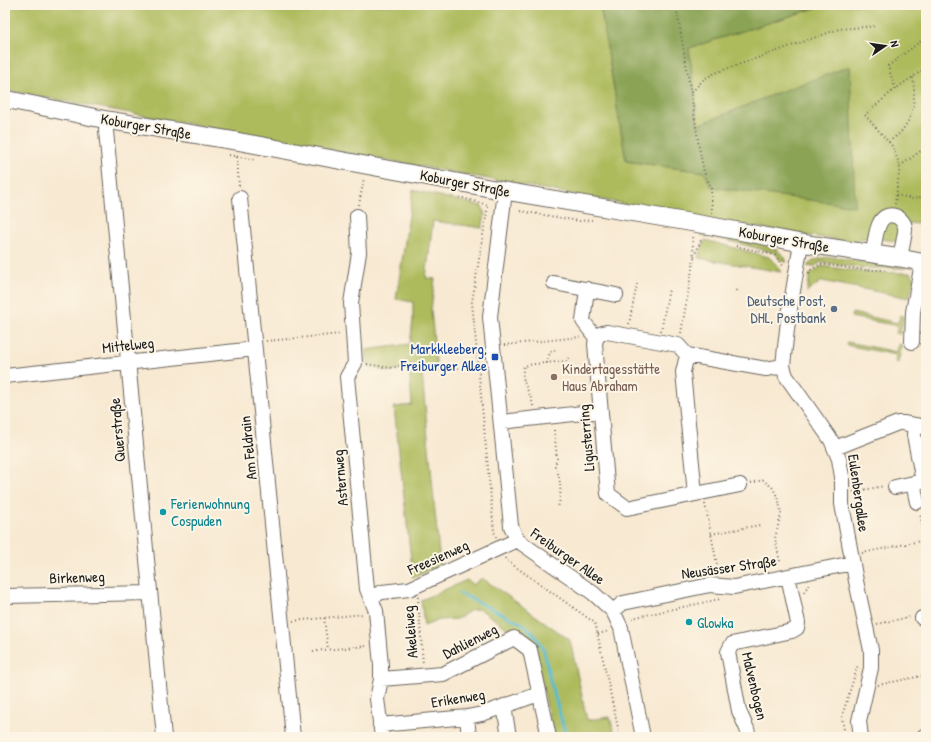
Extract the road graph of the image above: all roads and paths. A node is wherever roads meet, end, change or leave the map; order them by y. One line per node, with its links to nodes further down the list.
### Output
1 (676, 5): 7 (path)
2 (877, 26): 7 (path)
3 (926, 47): 6 (path)
4 (926, 68): 5 (path)
5 (913, 77): 6 (path); 10 (path)
6 (895, 89): 10 (path)
7 (692, 93): 24 (path)
8 (5, 99): 9 (main road, Koburger Straße)
9 (107, 120): 15 (main road, Koburger Straße); 51 (street, Querstraße)
10 (889, 142): 13 (path)
11 (926, 147): 13 (path)
12 (237, 156): 18 (path)
13 (900, 166): 16 (path)
14 (364, 178): 21 (path)
15 (505, 191): 24 (main road, Koburger Straße); 46 (street, Freiburger Allee)
16 (896, 195): 17 (path); 22 (path)
17 (926, 196)
18 (240, 198): 47 (street, Am Feldrain)
19 (488, 205): 54 (path)
20 (520, 211): 23 (path)
21 (357, 216): 41 (street, Asternweg)
22 (894, 216): 27 (street); 29 (street)
23 (593, 220)
24 (712, 226): 25 (main road, Koburger Straße)
25 (801, 243): 27 (main road, Koburger Straße); 55 (street)
26 (731, 244): 31 (path)
27 (873, 254): 29 (main road, Koburger Straße)
28 (694, 258): 28 (path); 49 (path)
29 (900, 258): 30 (main road, Koburger Straße)
30 (924, 263): 45 (street)
31 (784, 267)
32 (886, 270): 33 (path)
33 (808, 278)
34 (554, 283): 37 (street)
35 (637, 284): 42 (path)
36 (737, 287): 39 (path)
37 (587, 289): 40 (street); 43 (street)
38 (669, 289): 44 (path)
39 (736, 291)
40 (616, 295)
41 (352, 333): 47 (path); 52 (street, Asternweg)
42 (627, 336): 43 (street); 44 (street)
43 (596, 338): 46 (path); 57 (street, Ligusterring)
44 (659, 342): 49 (street)
45 (912, 342)
46 (493, 346): 59 (street, Freiburger Allee)
47 (255, 349): 51 (street, Mittelweg); 88 (street, Am Feldrain)
48 (557, 349): 53 (path)
49 (683, 350): 55 (street); 67 (street)
50 (570, 357): 53 (path)
51 (128, 362): 56 (street, Mittelweg); 81 (street, Querstraße)
52 (355, 363): 54 (path); 83 (street, Asternweg)
53 (547, 363): 58 (path)
54 (478, 366): 75 (path)
55 (783, 366): 62 (street, Eulenbergallee)
56 (5, 376)
57 (601, 411): 58 (street); 67 (street, Ligusterring)
58 (538, 418): 59 (street)
59 (501, 422): 74 (street, Freiburger Allee)
60 (920, 426): 62 (street); 63 (street)
61 (554, 430): 71 (path)
62 (835, 448): 68 (street, Eulenbergallee)
63 (913, 483): 65 (street); 70 (street)
64 (740, 485): 67 (street, Ligusterring); 77 (path)
65 (895, 487): 66 (path)
66 (862, 490): 68 (path); 69 (path)
67 (699, 494): 73 (path)
68 (842, 494): 76 (street, Eulenbergallee)
69 (863, 494)
70 (917, 502): 76 (path)
71 (558, 507)
72 (760, 525): 73 (path)
73 (711, 534): 79 (path)
74 (517, 540): 75 (street, Freesienweg); 85 (street, Freiburger Allee)
75 (500, 548): 80 (street, Freesienweg); 109 (path)
76 (852, 559): 78 (street, Neusässer Straße); 91 (street, Eulenbergallee)
77 (780, 562)
78 (788, 576): 79 (street, Neusässer Straße); 111 (street, Malvenbogen)
79 (722, 585): 85 (street, Neusässer Straße)
80 (417, 586): 83 (street, Freesienweg); 97 (path, Akeleiweg)
81 (150, 592): 82 (street, Birkenweg); 104 (street, Querstraße)
82 (5, 596)
83 (371, 597): 84 (street, Asternweg)
84 (376, 611): 86 (path); 98 (street, Asternweg)
85 (613, 611): 110 (street, Freiburger Allee)
86 (324, 618): 88 (path); 93 (path)
87 (924, 618): 89 (path)
88 (282, 622): 105 (street, Am Feldrain)
89 (888, 622): 90 (path); 91 (path)
90 (888, 625)
91 (866, 627): 99 (street, Eulenbergallee)
92 (368, 646): 93 (path)
93 (328, 650): 94 (path)
94 (313, 651)
95 (860, 660): 112 (path)
96 (926, 675): 99 (path)
97 (424, 676): 98 (street, Dahlienweg); 100 (street, Dahlienweg)
98 (381, 679): 103 (street, Asternweg)
99 (868, 682): 113 (street, Eulenbergallee)
100 (539, 694): 101 (street, Erikenweg); 108 (street, Dahlienweg)
101 (504, 706): 102 (street, Erikenweg); 107 (street)
102 (467, 717): 103 (street, Erikenweg); 106 (street)
103 (381, 731)
104 (164, 737)
105 (294, 737)
106 (469, 737)
107 (509, 737)
108 (549, 737)
109 (620, 737)
110 (643, 737)
111 (748, 737)
112 (845, 737)
113 (861, 737)

